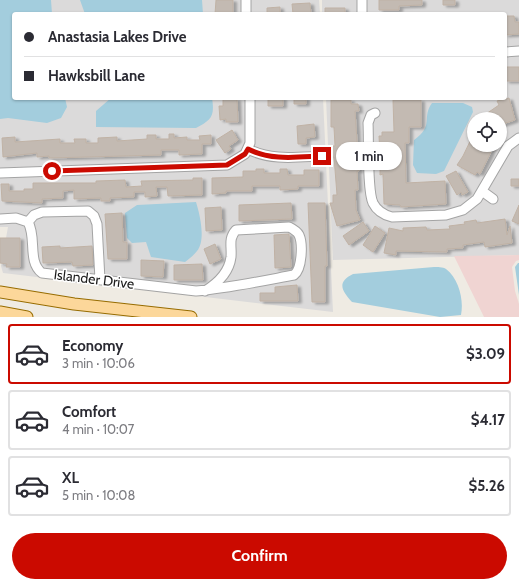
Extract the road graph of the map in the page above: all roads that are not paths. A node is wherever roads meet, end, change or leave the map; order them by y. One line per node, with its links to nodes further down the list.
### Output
1 (246, 0): 3 (street)
2 (362, 0): 4 (street)
3 (246, 12)
4 (362, 12)
5 (519, 51): 6 (street)
6 (507, 52)
7 (250, 100): 10 (street)
8 (375, 113): 13 (street)
9 (519, 138): 13 (street)
10 (248, 149): 11 (street); 12 (street)
11 (322, 156)
12 (0, 173)
13 (482, 191): 14 (street)
14 (493, 199)
15 (0, 219): 16 (street)
16 (28, 222): 17 (street, Islander Drive); 17 (street)
17 (100, 280): 18 (street, Islander Drive)
18 (205, 291): 18 (street, Islander Drive)
19 (0, 292): 22 (main road)
20 (0, 312): 21 (main road)
21 (27, 317)
22 (191, 317)

